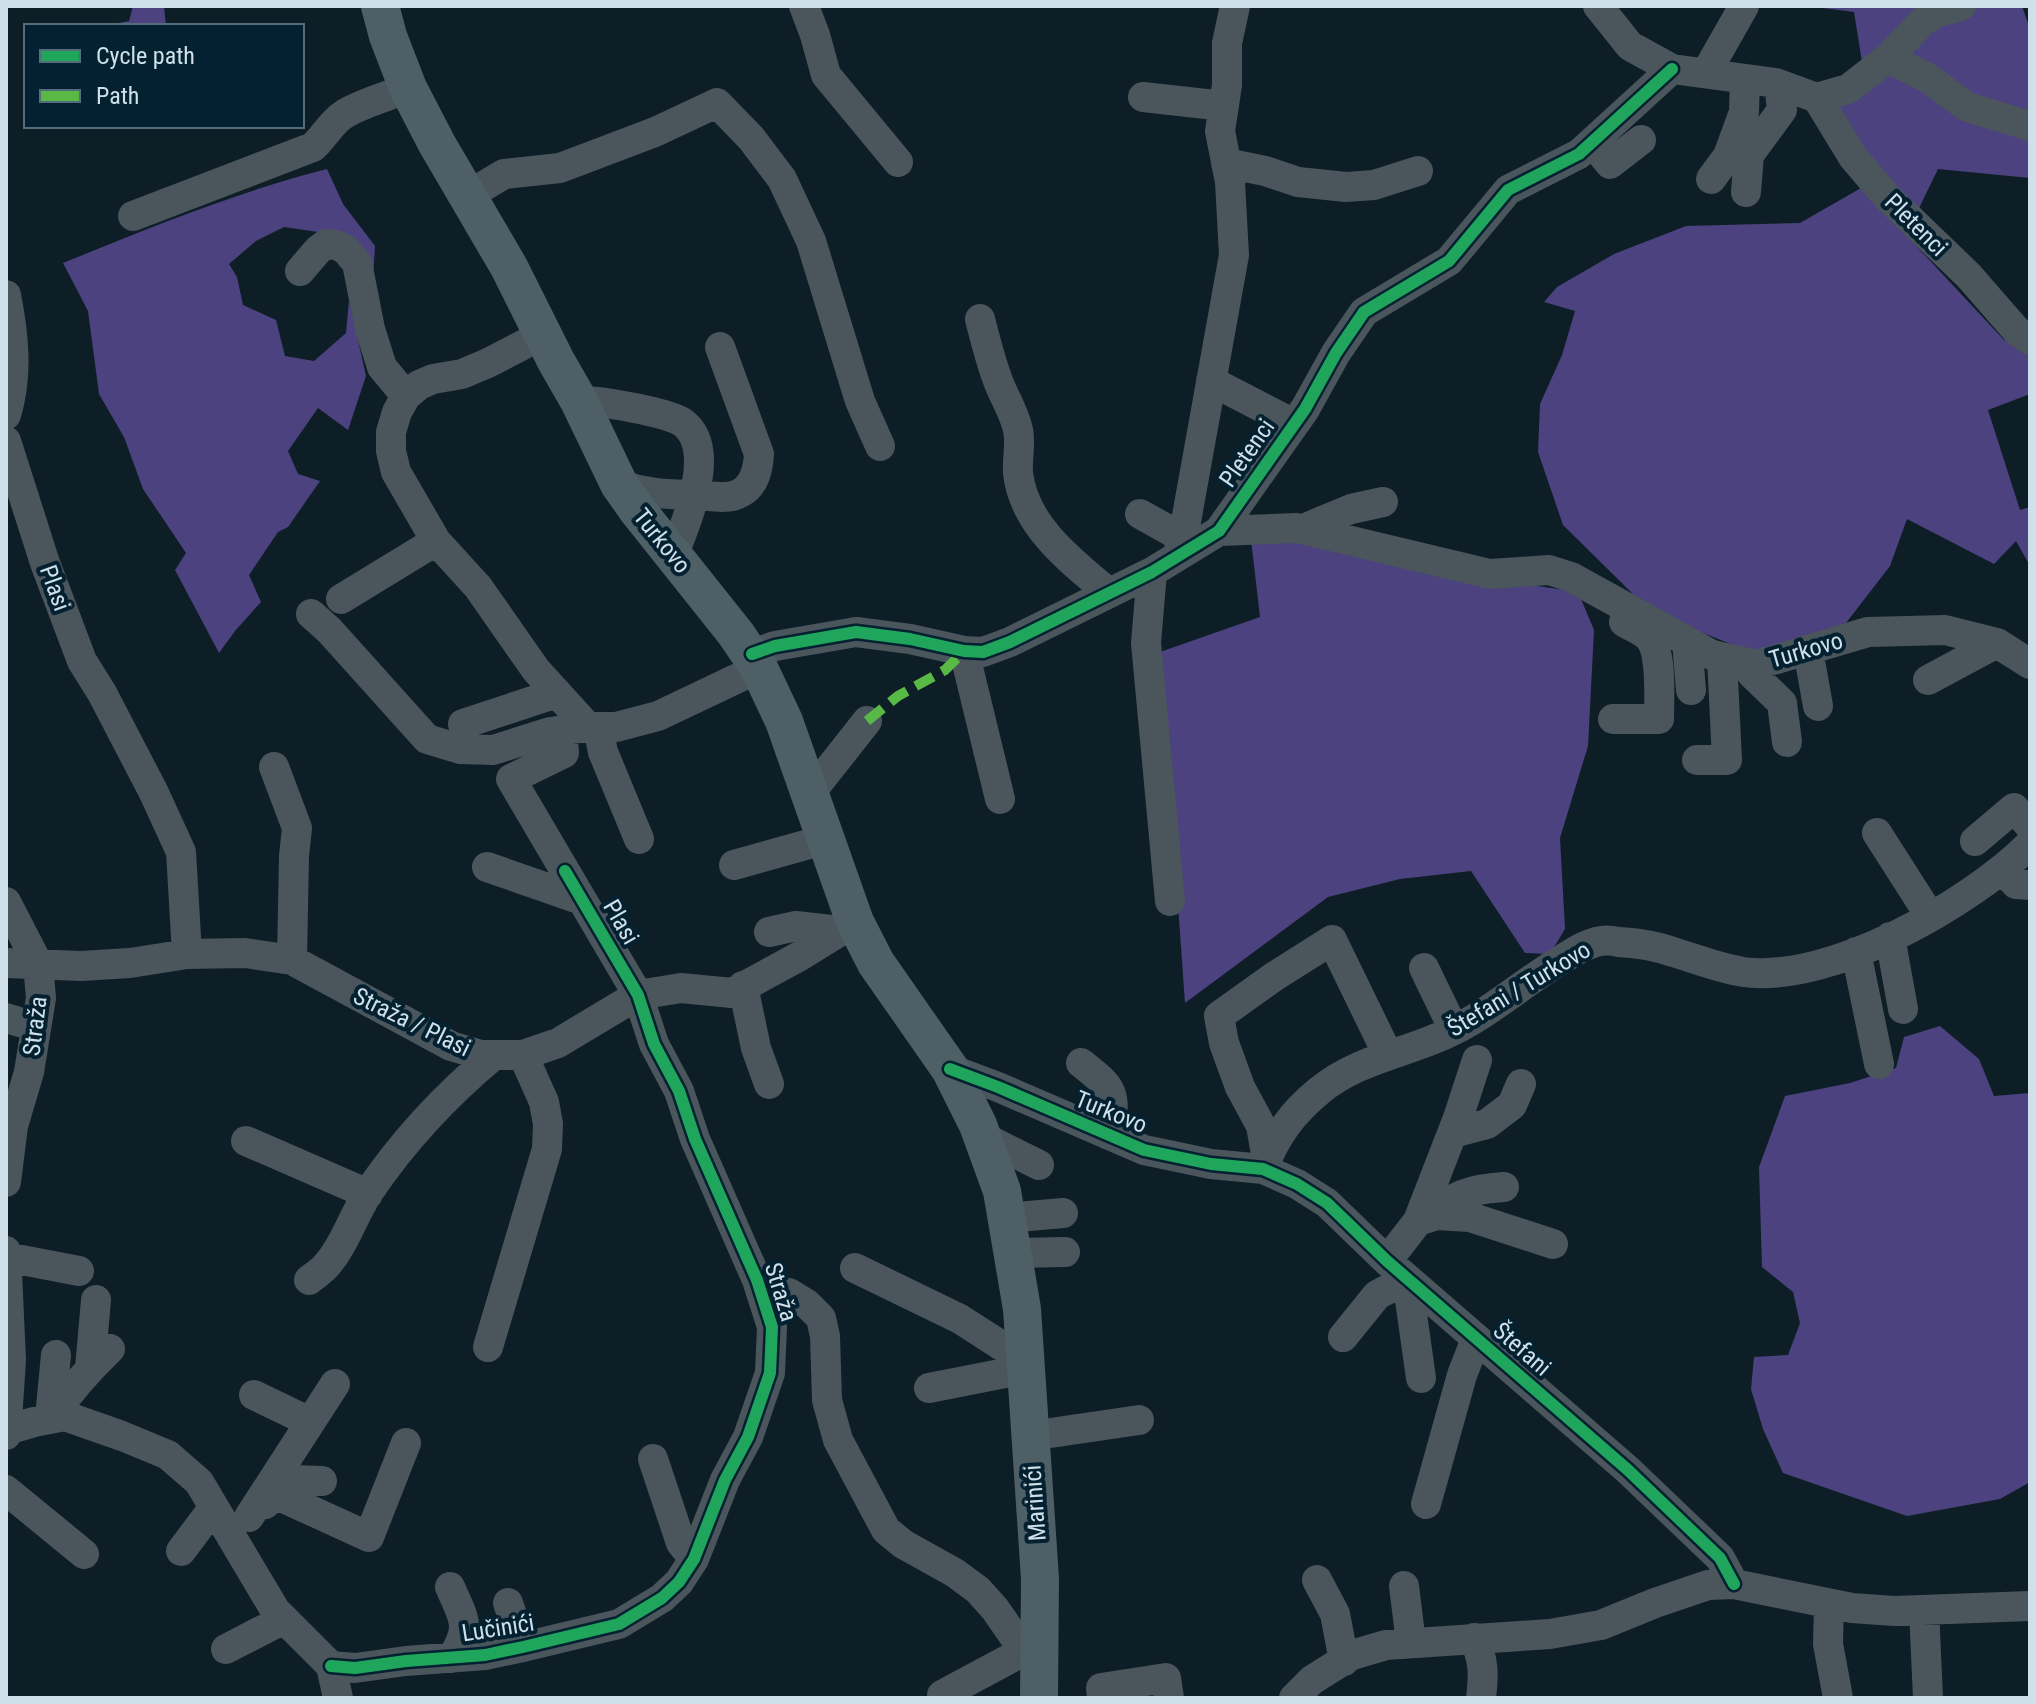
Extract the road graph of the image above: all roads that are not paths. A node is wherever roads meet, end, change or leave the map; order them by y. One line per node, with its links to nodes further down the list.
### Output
1 (380, 6): 12 (main road, Turkovo)
2 (804, 6): 19 (street)
3 (1235, 6): 15 (street, Pletenci)
4 (1598, 6): 8 (street)
5 (1744, 6): 9 (street)
6 (1961, 6): 7 (street)
7 (1888, 58): 14 (street); 16 (street)
8 (1672, 69): 9 (street); 18 (street, Pletenci)
9 (1706, 73): 10 (street)
10 (1745, 79): 11 (street); 22 (street)
11 (1779, 84): 14 (street); 23 (street)
12 (408, 88): 24 (main road, Turkovo); 25 (street)
13 (1143, 97): 15 (street)
14 (1817, 98): 30 (street, Pletenci)
15 (1224, 106): 20 (street, Pletenci)
16 (2030, 126)
17 (1641, 140): 18 (street)
18 (1592, 142): 36 (street, Pletenci)
19 (898, 162)
20 (1226, 163): 21 (street); 32 (street, Pletenci)
21 (1418, 171)
22 (1711, 179)
23 (1746, 192)
24 (467, 196): 29 (main road, Turkovo); 38 (street)
25 (133, 216)
26 (300, 271): 33 (street)
27 (6, 295): 35 (street)
28 (980, 319): 50 (street)
29 (542, 335): 33 (street); 34 (main road, Turkovo)
30 (2030, 340)
31 (720, 347): 40 (street)
32 (1211, 381): 36 (street, Pletenci); 46 (street, Pletenci)
33 (406, 396): 45 (street)
34 (579, 401): 39 (main road, Turkovo); 40 (street)
35 (6, 415)
36 (1294, 424): 44 (street, Pletenci)
37 (6, 441): 89 (street, Plasi)
38 (880, 446)
39 (619, 484): 40 (street); 47 (main road, Turkovo)
40 (695, 495): 47 (street)
41 (1383, 502): 43 (street)
42 (1140, 514): 46 (street)
43 (1303, 529): 44 (street, Pletenci); 49 (street, Pletenci)
44 (1219, 531): 46 (street, Pletenci)
45 (436, 541): 51 (street); 62 (street)
46 (1185, 551): 48 (street, Pletenci)
47 (673, 556): 58 (main road, Turkovo)
48 (1152, 572): 50 (street, Pletenci); 82 (street)
49 (1588, 586): 53 (street); 64 (street)
50 (1109, 593): 56 (street, Pletenci)
51 (341, 599)
52 (311, 614): 67 (street, Pletenci)
53 (1687, 641): 57 (street); 61 (street)
54 (1997, 643): 55 (street, Turkovo); 59 (street, Turkovo); 60 (street)
55 (1808, 650): 57 (street, Turkovo); 63 (street)
56 (964, 651): 58 (street, Pletenci); 72 (street)
57 (1732, 660): 68 (street); 69 (street)
58 (756, 661): 67 (street, Pletenci); 71 (main road, Turkovo)
59 (2030, 664)
60 (1928, 680)
61 (1691, 690)
62 (557, 693): 66 (street); 67 (street)
63 (1818, 706)
64 (1613, 719)
65 (867, 721): 71 (street)
66 (463, 724)
67 (582, 728): 75 (street); 81 (street, Plasi)
68 (1787, 742)
69 (1697, 760)
70 (274, 767): 90 (street)
71 (811, 792): 76 (main road, Turkovo)
72 (1000, 799)
73 (2030, 826): 77 (street)
74 (1877, 833): 84 (street)
75 (639, 839)
76 (827, 839): 78 (street); 85 (main road, Turkovo)
77 (1975, 841)
78 (734, 865)
79 (487, 867): 81 (street)
80 (2022, 873): 84 (street, Štefani / Turkovo)
81 (582, 900): 95 (street, Plasi)
82 (1170, 901)
83 (6, 902): 92 (street)
84 (1930, 916): 87 (street, Štefani / Turkovo)
85 (848, 926): 86 (street); 94 (street); 105 (main road, Turkovo)
86 (769, 932)
87 (1890, 937): 88 (street, Štefani / Turkovo); 96 (street)
88 (1856, 952): 98 (street, Štefani / Turkovo); 104 (street)
89 (187, 954): 90 (street, Straža / Plasi); 92 (street, Straža / Plasi)
90 (292, 960): 100 (street, Straža / Plasi)
91 (6, 963): 92 (street, Straža / Plasi)
92 (38, 964): 99 (street, Straža)
93 (1424, 968): 98 (street)
94 (743, 986): 95 (street); 106 (street)
95 (638, 995): 100 (street); 128 (street, Straža)
96 (1903, 1009)
97 (6, 1018): 99 (street)
98 (1454, 1030): 101 (street, Štefani / Turkovo)
99 (25, 1044): 114 (street, Straža)
100 (509, 1055): 116 (street); 134 (street)
101 (1388, 1055): 112 (street, Štefani / Turkovo); 112 (street)
102 (1477, 1060): 108 (street)
103 (1081, 1063): 109 (street)
104 (1879, 1064)
105 (950, 1069): 109 (street, Turkovo); 110 (main road, Turkovo)
106 (769, 1084)
107 (1521, 1084): 108 (street)
108 (1453, 1133): 118 (street)
109 (1109, 1135): 112 (street, Turkovo)
110 (983, 1137): 113 (street); 119 (main road, Turkovo)
111 (246, 1141): 116 (street)
112 (1265, 1164): 125 (street, Štefani)
113 (1039, 1165)
114 (6, 1182)
115 (1504, 1187): 118 (street)
116 (368, 1194): 127 (street)
117 (1063, 1213): 119 (street)
118 (1423, 1220): 120 (street); 125 (street)
119 (1009, 1235): 122 (street); 131 (main road, Turkovo)
120 (1553, 1244)
121 (6, 1251): 123 (street)
122 (1065, 1252)
123 (6, 1257): 126 (street); 129 (street)
124 (855, 1268): 136 (street)
125 (1397, 1270): 132 (street); 133 (street, Štefani); 137 (street)
126 (79, 1271)
127 (309, 1280)
128 (760, 1288): 157 (street, Straža); 172 (street)
129 (7, 1298): 138 (street)
130 (96, 1300): 142 (street)
131 (1022, 1309): 136 (main road, Marinići)
132 (1343, 1337)
133 (1476, 1339): 152 (street); 159 (street, Štefani)
134 (488, 1347)
135 (56, 1355): 142 (street)
136 (1025, 1365): 140 (street); 146 (main road, Marinići)
137 (1421, 1378)
138 (8, 1384): 145 (street)
139 (335, 1384): 144 (street)
140 (929, 1388)
141 (254, 1395): 144 (street)
142 (50, 1419): 145 (street); 153 (street)
143 (1139, 1420): 146 (street)
144 (310, 1422): 154 (street)
145 (7, 1432)
146 (1030, 1436): 172 (main road, Marinići)
147 (406, 1443): 151 (street)
148 (653, 1459): 157 (street)
149 (322, 1481): 151 (street)
150 (6, 1490): 156 (street)
151 (277, 1495): 154 (street)
152 (1426, 1504)
153 (214, 1507): 154 (street); 155 (street)
154 (239, 1525): 167 (street)
155 (181, 1551)
156 (84, 1554)
157 (694, 1559): 162 (street, Straža)
158 (1317, 1580): 174 (street)
159 (1734, 1584): 164 (street); 168 (street)
160 (1404, 1586): 169 (street)
161 (450, 1587): 173 (street)
162 (662, 1598): 170 (street, Lučinići)
163 (508, 1603): 170 (street)
164 (1829, 1604): 166 (street); 183 (street)
165 (2030, 1606): 166 (street)
166 (1924, 1610): 184 (street)
167 (284, 1619): 171 (street); 175 (street)
168 (1474, 1638): 169 (street); 182 (street)
169 (1411, 1643): 174 (street)
170 (523, 1647): 173 (street, Lučinići)
171 (226, 1649)
172 (1032, 1653): 176 (street); 178 (main road, Marinići)
173 (452, 1658): 175 (street, Lučinići)
174 (1344, 1661): 181 (street)
175 (331, 1666): 177 (street)
176 (942, 1695)
177 (338, 1698)
178 (1039, 1698)
179 (1102, 1698): 180 (street)
180 (1169, 1698)
181 (1294, 1698)
182 (1481, 1698)
183 (1838, 1698)
184 (1928, 1698)

